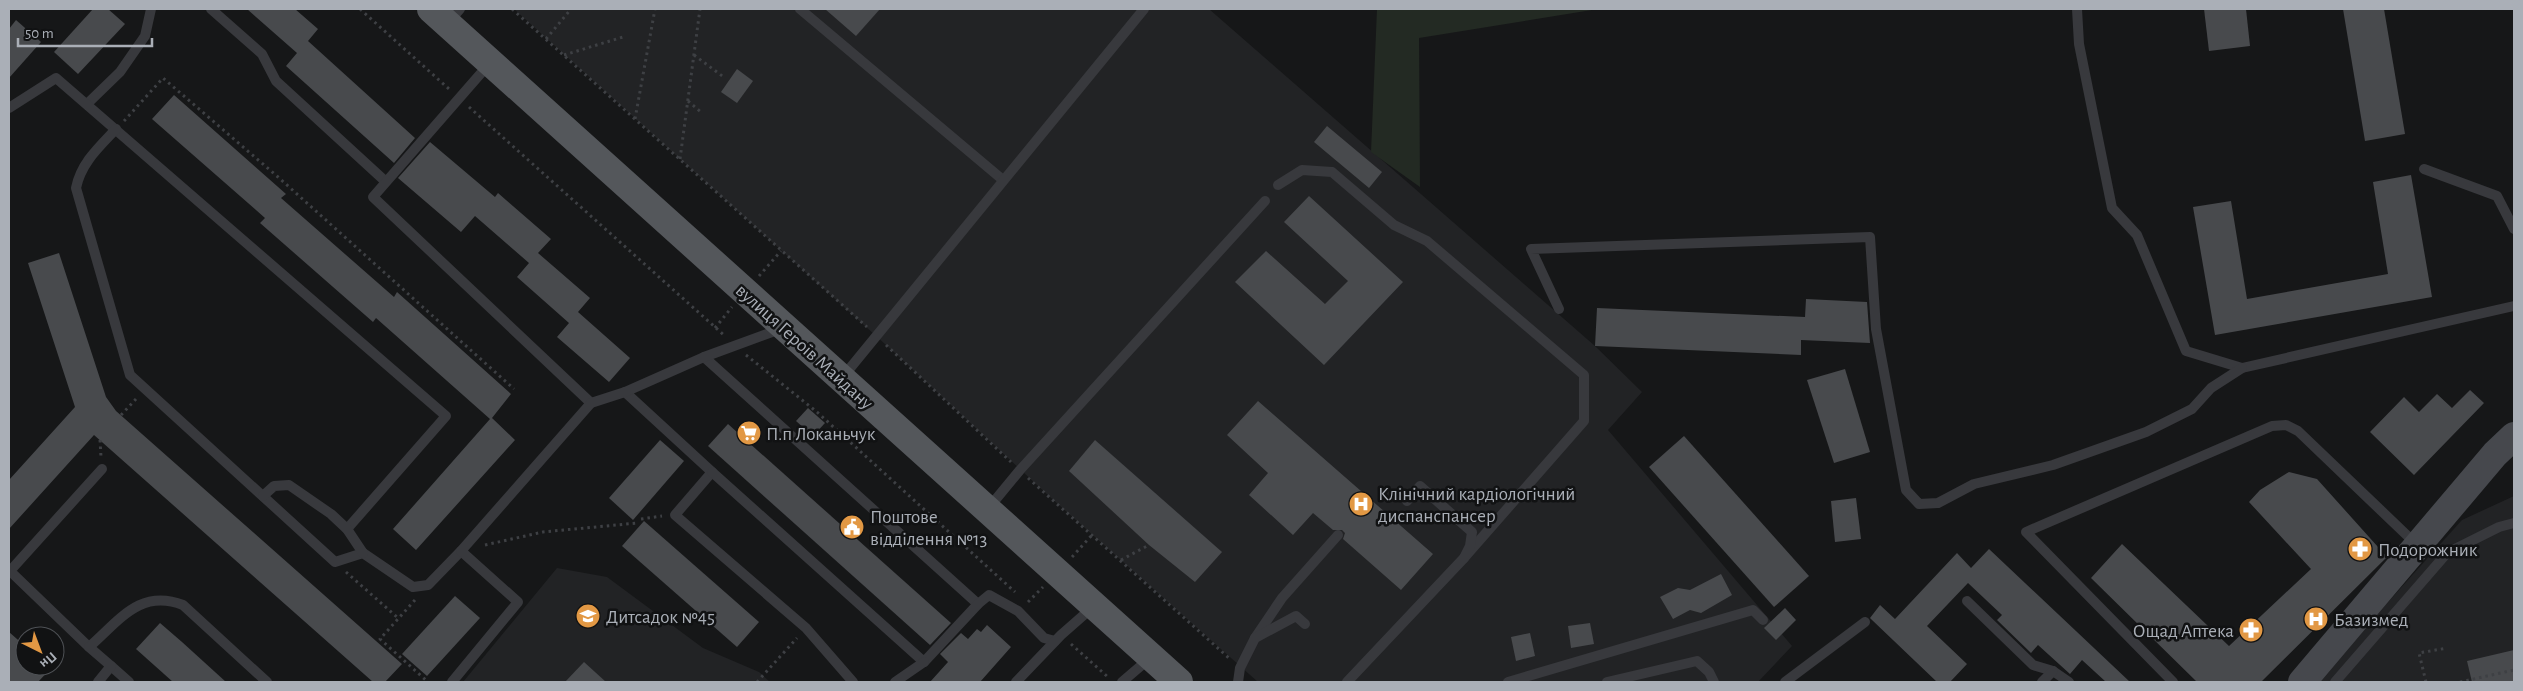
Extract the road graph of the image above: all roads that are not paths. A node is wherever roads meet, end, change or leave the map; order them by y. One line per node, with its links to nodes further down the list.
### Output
1 (151, 9): 8 (lane)
2 (212, 9): 13 (lane)
3 (800, 9): 12 (lane)
4 (1144, 9): 12 (lane)
5 (2077, 9): 21 (lane)
6 (446, 14): 7 (main road, вулиця Героїв Майдану)
7 (490, 63): 13 (lane); 19 (main road, вулиця Героїв Майдану)
8 (87, 104): 9 (lane); 10 (lane)
9 (9, 108)
10 (116, 130): 28 (lane); 32 (lane)
11 (2424, 168): 16 (lane)
12 (1003, 180): 22 (lane)
13 (385, 181): 24 (lane)
14 (1278, 185): 37 (lane)
15 (1265, 200): 30 (lane)
16 (2514, 229)
17 (2514, 306): 21 (lane)
18 (1559, 309): 21 (lane)
19 (784, 327): 20 (lane); 22 (main road, вулиця Героїв Майдану)
20 (704, 357): 23 (lane); 39 (lane)
21 (2242, 368)
22 (842, 379): 30 (main road, вулиця Героїв Майдану)
23 (625, 392): 24 (lane); 27 (lane)
24 (591, 403): 35 (lane)
25 (2514, 436): 34 (street)
26 (102, 469): 46 (lane)
27 (712, 472): 48 (lane); 55 (lane)
28 (263, 496): 32 (lane); 36 (lane)
29 (1407, 501): 37 (lane)
30 (987, 511): 40 (main road, вулиця Героїв Майдану)
31 (2514, 523): 70 (lane)
32 (347, 529): 36 (lane)
33 (1338, 535): 44 (lane)
34 (2416, 545): 68 (lane); 69 (street)
35 (461, 551): 36 (lane); 54 (lane)
36 (363, 553)
37 (1464, 558): 61 (lane)
38 (1967, 601): 50 (lane)
39 (978, 604): 45 (lane); 48 (lane)
40 (1094, 606): 45 (lane); 47 (main road, вулиця Героїв Майдану)
41 (1764, 620): 62 (lane)
42 (1865, 622): 65 (lane)
43 (1305, 624): 44 (lane)
44 (1256, 638): 60 (lane)
45 (1055, 641): 57 (lane)
46 (90, 647): 49 (lane); 53 (lane)
47 (1151, 657): 58 (lane); 59 (main road, вулиця Героїв Майдану)
48 (924, 662): 56 (lane)
49 (111, 666): 51 (lane); 52 (lane)
50 (2053, 672): 66 (lane); 67 (lane)
51 (98, 682)
52 (129, 682)
53 (267, 682)
54 (452, 682)
55 (853, 682)
56 (895, 682)
57 (1016, 682)
58 (1122, 682)
59 (1179, 682)
60 (1238, 682)
61 (1347, 682)
62 (1508, 682)
63 (1607, 682): 64 (lane)
64 (1714, 682)
65 (1785, 682)
66 (2042, 682)
67 (2069, 682)
68 (2173, 682)
69 (2302, 682)
70 (2335, 682)

